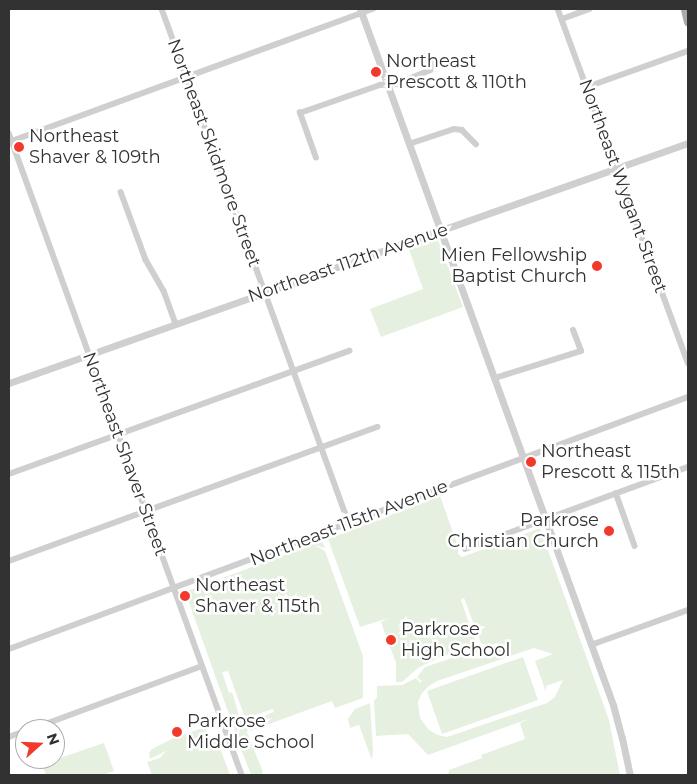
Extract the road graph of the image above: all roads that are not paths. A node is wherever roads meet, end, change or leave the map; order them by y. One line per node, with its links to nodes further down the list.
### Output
1 (162, 9): 11 (street, Northeast Skidmore Street)
2 (373, 9): 6 (street)
3 (558, 9): 7 (street, Northeast Wygant Street)
4 (590, 9): 7 (street)
5 (685, 9): 8 (main road)
6 (360, 11): 11 (street); 12 (street)
7 (562, 19): 13 (street, Northeast Wygant Street)
8 (688, 22)
9 (688, 51): 13 (street)
10 (434, 62): 12 (street)
11 (187, 77): 15 (street); 23 (street, Northeast Skidmore Street)
12 (388, 85): 17 (street); 19 (street)
13 (587, 87): 20 (street, Northeast Wygant Street)
14 (9, 134): 15 (street, Northeast Shaver Street)
15 (10, 142): 27 (street, Northeast Shaver Street)
16 (688, 143): 20 (street, Northeast 112th Avenue)
17 (410, 144): 18 (street); 22 (street)
18 (476, 144)
19 (316, 158)
20 (616, 168): 22 (street, Northeast 112th Avenue); 28 (street, Northeast Wygant Street)
21 (121, 192): 24 (street)
22 (440, 230): 23 (street, Northeast 112th Avenue); 30 (street)
23 (265, 292): 24 (street, Northeast 112th Avenue); 29 (street, Northeast Skidmore Street)
24 (176, 324): 27 (street, Northeast 112th Avenue)
25 (573, 330): 30 (street)
26 (349, 350): 29 (street)
27 (90, 354): 31 (street, Northeast 112th Avenue); 34 (street, Northeast Shaver Street)
28 (688, 363)
29 (294, 371): 34 (street); 35 (street, Northeast Skidmore Street)
30 (495, 378): 36 (street)
31 (9, 383)
32 (688, 396): 36 (street, Northeast 115th Avenue)
33 (377, 427): 35 (street)
34 (118, 434): 38 (street); 40 (street, Northeast Shaver Street)
35 (321, 447): 40 (street); 42 (street, Northeast Skidmore Street)
36 (523, 458): 41 (street); 42 (street, Northeast 115th Avenue)
37 (688, 467): 39 (street)
38 (9, 474)
39 (616, 493): 41 (street); 43 (street)
40 (146, 511): 45 (street); 46 (street, Northeast Shaver Street)
41 (546, 520): 44 (street); 48 (street)
42 (349, 523): 46 (street, Northeast 115th Avenue)
43 (635, 546)
44 (465, 549)
45 (9, 561)
46 (174, 589): 49 (street, Northeast 115th Avenue); 50 (street, Northeast Shaver Street)
47 (688, 610): 48 (street)
48 (591, 645): 53 (street)
49 (9, 649)
50 (202, 666): 51 (street); 52 (street, Northeast Shaver Street)
51 (59, 719)
52 (242, 775)
53 (630, 775)

